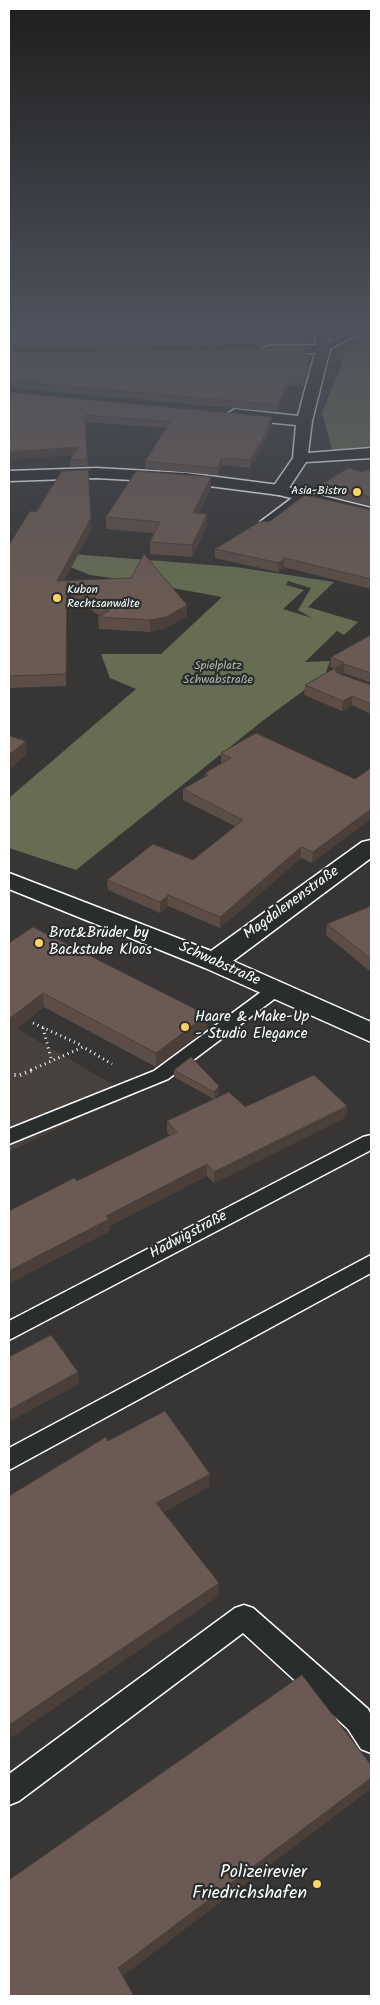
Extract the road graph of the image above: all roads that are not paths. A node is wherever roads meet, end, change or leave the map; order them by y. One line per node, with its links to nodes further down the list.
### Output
1 (304, 423): 3 (street)
2 (371, 452): 3 (street)
3 (301, 458): 5 (street)
4 (9, 476): 5 (street)
5 (279, 490): 6 (street)
6 (300, 495): 7 (street); 8 (lane)
7 (371, 513)
8 (264, 524)
9 (371, 846): 11 (street, Magdalenenstraße)
10 (9, 880): 11 (street, Schwabstraße)
11 (214, 962): 12 (street, Schwabstraße)
12 (275, 990): 13 (street, Schwabstraße); 14 (lane)
13 (371, 1033)
14 (9, 1137)
15 (370, 1142): 17 (lane, Hadwigstraße)
16 (371, 1263): 18 (lane)
17 (9, 1332)
18 (9, 1460)
19 (371, 1739): 20 (lane)
20 (9, 1791)

